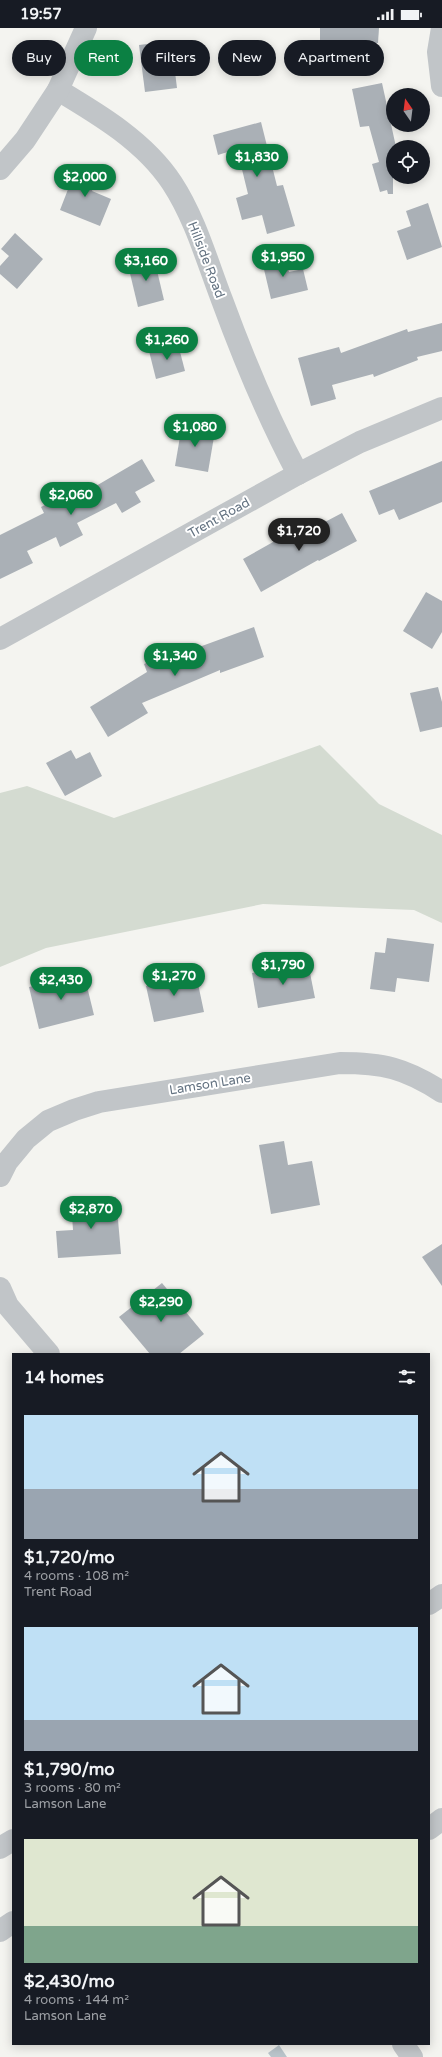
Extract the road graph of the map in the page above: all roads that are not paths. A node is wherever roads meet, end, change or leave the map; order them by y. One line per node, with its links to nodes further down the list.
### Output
1 (86, 28): 4 (street)
2 (442, 28): 3 (street)
3 (442, 86)
4 (58, 90): 5 (street); 7 (street, Hillside Road)
5 (0, 169)
6 (442, 408): 7 (street, Trent Road)
7 (298, 474): 8 (street, Trent Road)
8 (0, 638)
9 (442, 1092): 10 (street, Lamson Lane)
10 (0, 1176)
11 (0, 1288): 12 (street)
12 (48, 1353)
13 (442, 1595): 14 (street)
14 (430, 1603)
15 (442, 1819): 16 (street)
16 (430, 1828)
17 (12, 1841): 18 (street)
18 (0, 1848)
19 (404, 2045): 20 (street)
20 (412, 2057)

